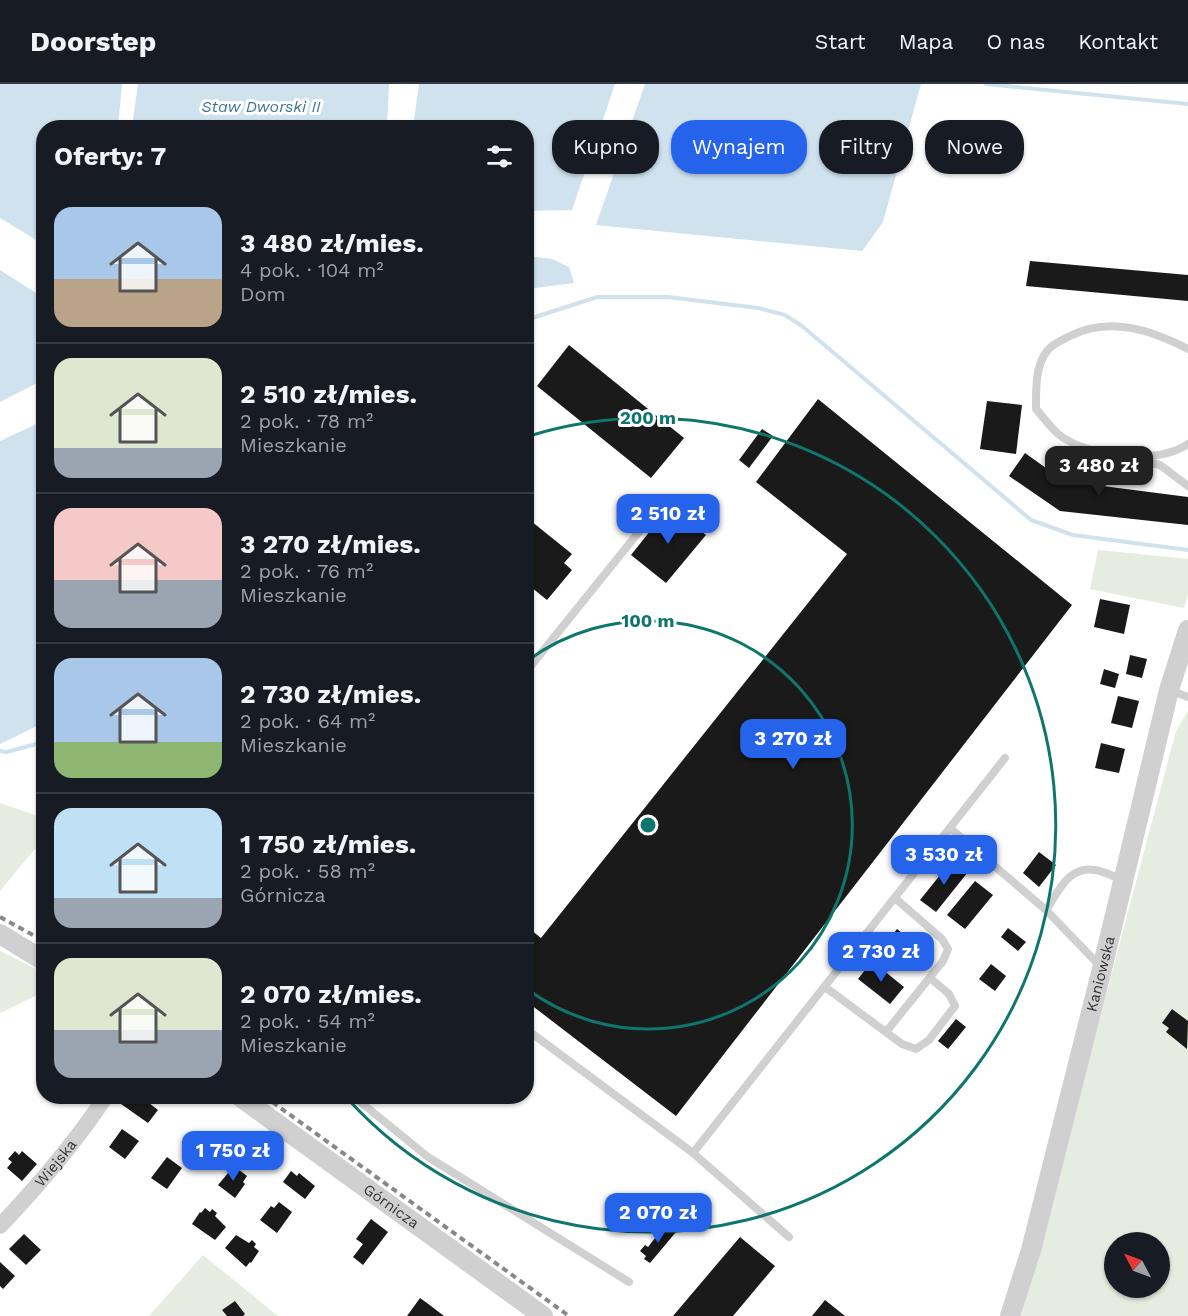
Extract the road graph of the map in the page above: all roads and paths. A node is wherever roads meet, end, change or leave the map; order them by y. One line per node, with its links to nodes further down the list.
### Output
1 (1188, 349): 3 (lane)
2 (1188, 444): 3 (lane)
3 (1128, 457): 4 (lane)
4 (1188, 486)
5 (642, 528): 7 (lane)
6 (1188, 630): 8 (street, Kaniowska)
7 (534, 662)
8 (1169, 690): 9 (lane); 12 (street, Kaniowska)
9 (1188, 697)
10 (1005, 758): 11 (lane)
11 (950, 828): 13 (lane); 14 (lane)
12 (1124, 880): 14 (lane); 17 (street, Kaniowska)
13 (895, 898): 18 (lane); 19 (lane)
14 (1046, 910): 17 (lane)
15 (0, 934): 16 (street)
16 (36, 956)
17 (1102, 969): 30 (street, Kaniowska)
18 (930, 978): 20 (lane); 20 (lane)
19 (825, 987): 20 (lane); 25 (lane)
20 (886, 1032)
21 (534, 1035): 25 (lane)
22 (101, 1104): 26 (street, Wiejska)
23 (250, 1104): 29 (street, Górnicza)
24 (363, 1104): 28 (lane)
25 (693, 1153): 27 (lane)
26 (0, 1226)
27 (789, 1237)
28 (629, 1282)
29 (543, 1316)
30 (1010, 1316)

